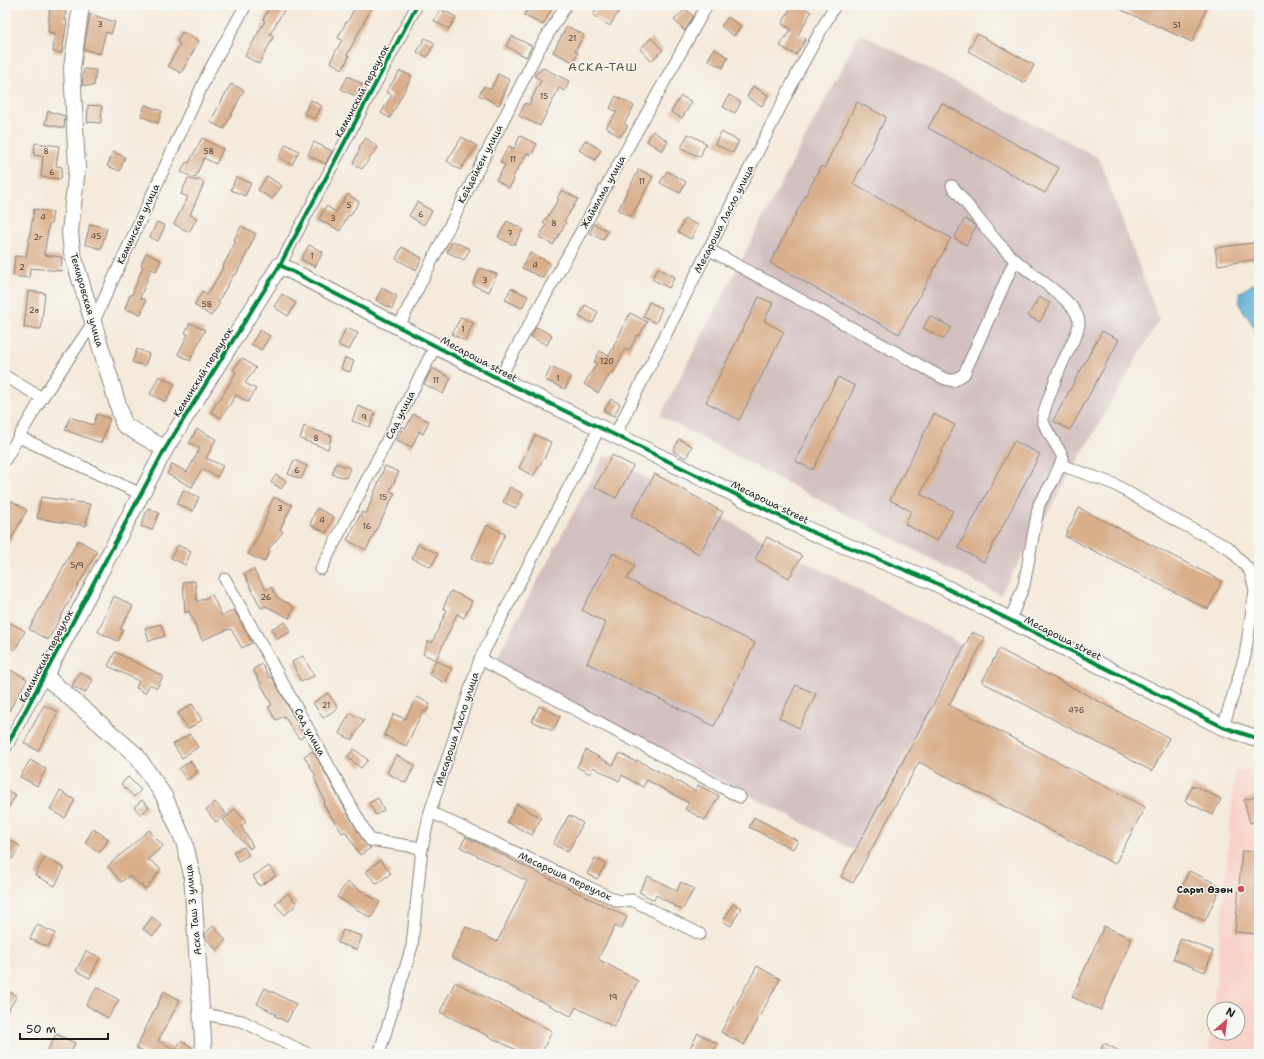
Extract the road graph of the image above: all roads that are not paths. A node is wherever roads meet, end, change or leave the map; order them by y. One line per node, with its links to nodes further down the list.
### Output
1 (80, 5): 11 (street, Темировская улица)
2 (246, 5): 11 (street, Кеминская улица)
3 (417, 5): 10 (street, Кеминский переулок)
4 (566, 5): 12 (street, Кейдейкен улица)
5 (707, 5): 15 (street, Жайылма улица)
6 (835, 5): 8 (street, Месароша Ласло улица)
7 (952, 186): 9 (street)
8 (708, 249): 9 (street); 18 (street, Месароша Ласло улица)
9 (1015, 260): 22 (street)
10 (280, 265): 12 (street, Месароша street); 20 (street, Кеминский переулок)
11 (93, 323): 16 (street, Кеминская улица); 20 (street, Темировская улица)
12 (399, 326): 13 (street, Месароша street)
13 (436, 345): 15 (street, Месароша street); 24 (street, Сад улица)
14 (5, 376): 16 (street)
15 (499, 379): 17 (street, Месароша street)
16 (42, 398): 19 (street, Кеминская улица)
17 (600, 427): 18 (street, Месароша street); 27 (street, Месароша Ласло улица)
18 (615, 434): 26 (street, Месароша street)
19 (19, 437): 21 (street, Кеминская улица); 23 (street)
20 (165, 448): 23 (street, Кеминский переулок)
21 (5, 460)
22 (1061, 465): 26 (street); 29 (street)
23 (141, 494): 28 (street, Кеминский переулок)
24 (321, 569)
25 (225, 579): 34 (street, Сад улица)
26 (1010, 620): 29 (street, Месароша street)
27 (480, 658): 32 (street); 33 (street, Месароша Ласло улица)
28 (44, 676): 31 (street, Кеминский переулок); 36 (street, Аска Таш 3 улица)
29 (1223, 727): 30 (street, Месароша street)
30 (1259, 739)
31 (5, 749)
32 (740, 797)
33 (430, 812): 34 (street, Месароша Ласло улица); 35 (street, Месароша переулок)
34 (422, 848): 39 (street, Месароша Ласло улица)
35 (700, 934)
36 (203, 1014): 37 (street, Аска Таш 3 улица); 38 (street)
37 (204, 1054)
38 (308, 1054)
39 (379, 1054)

